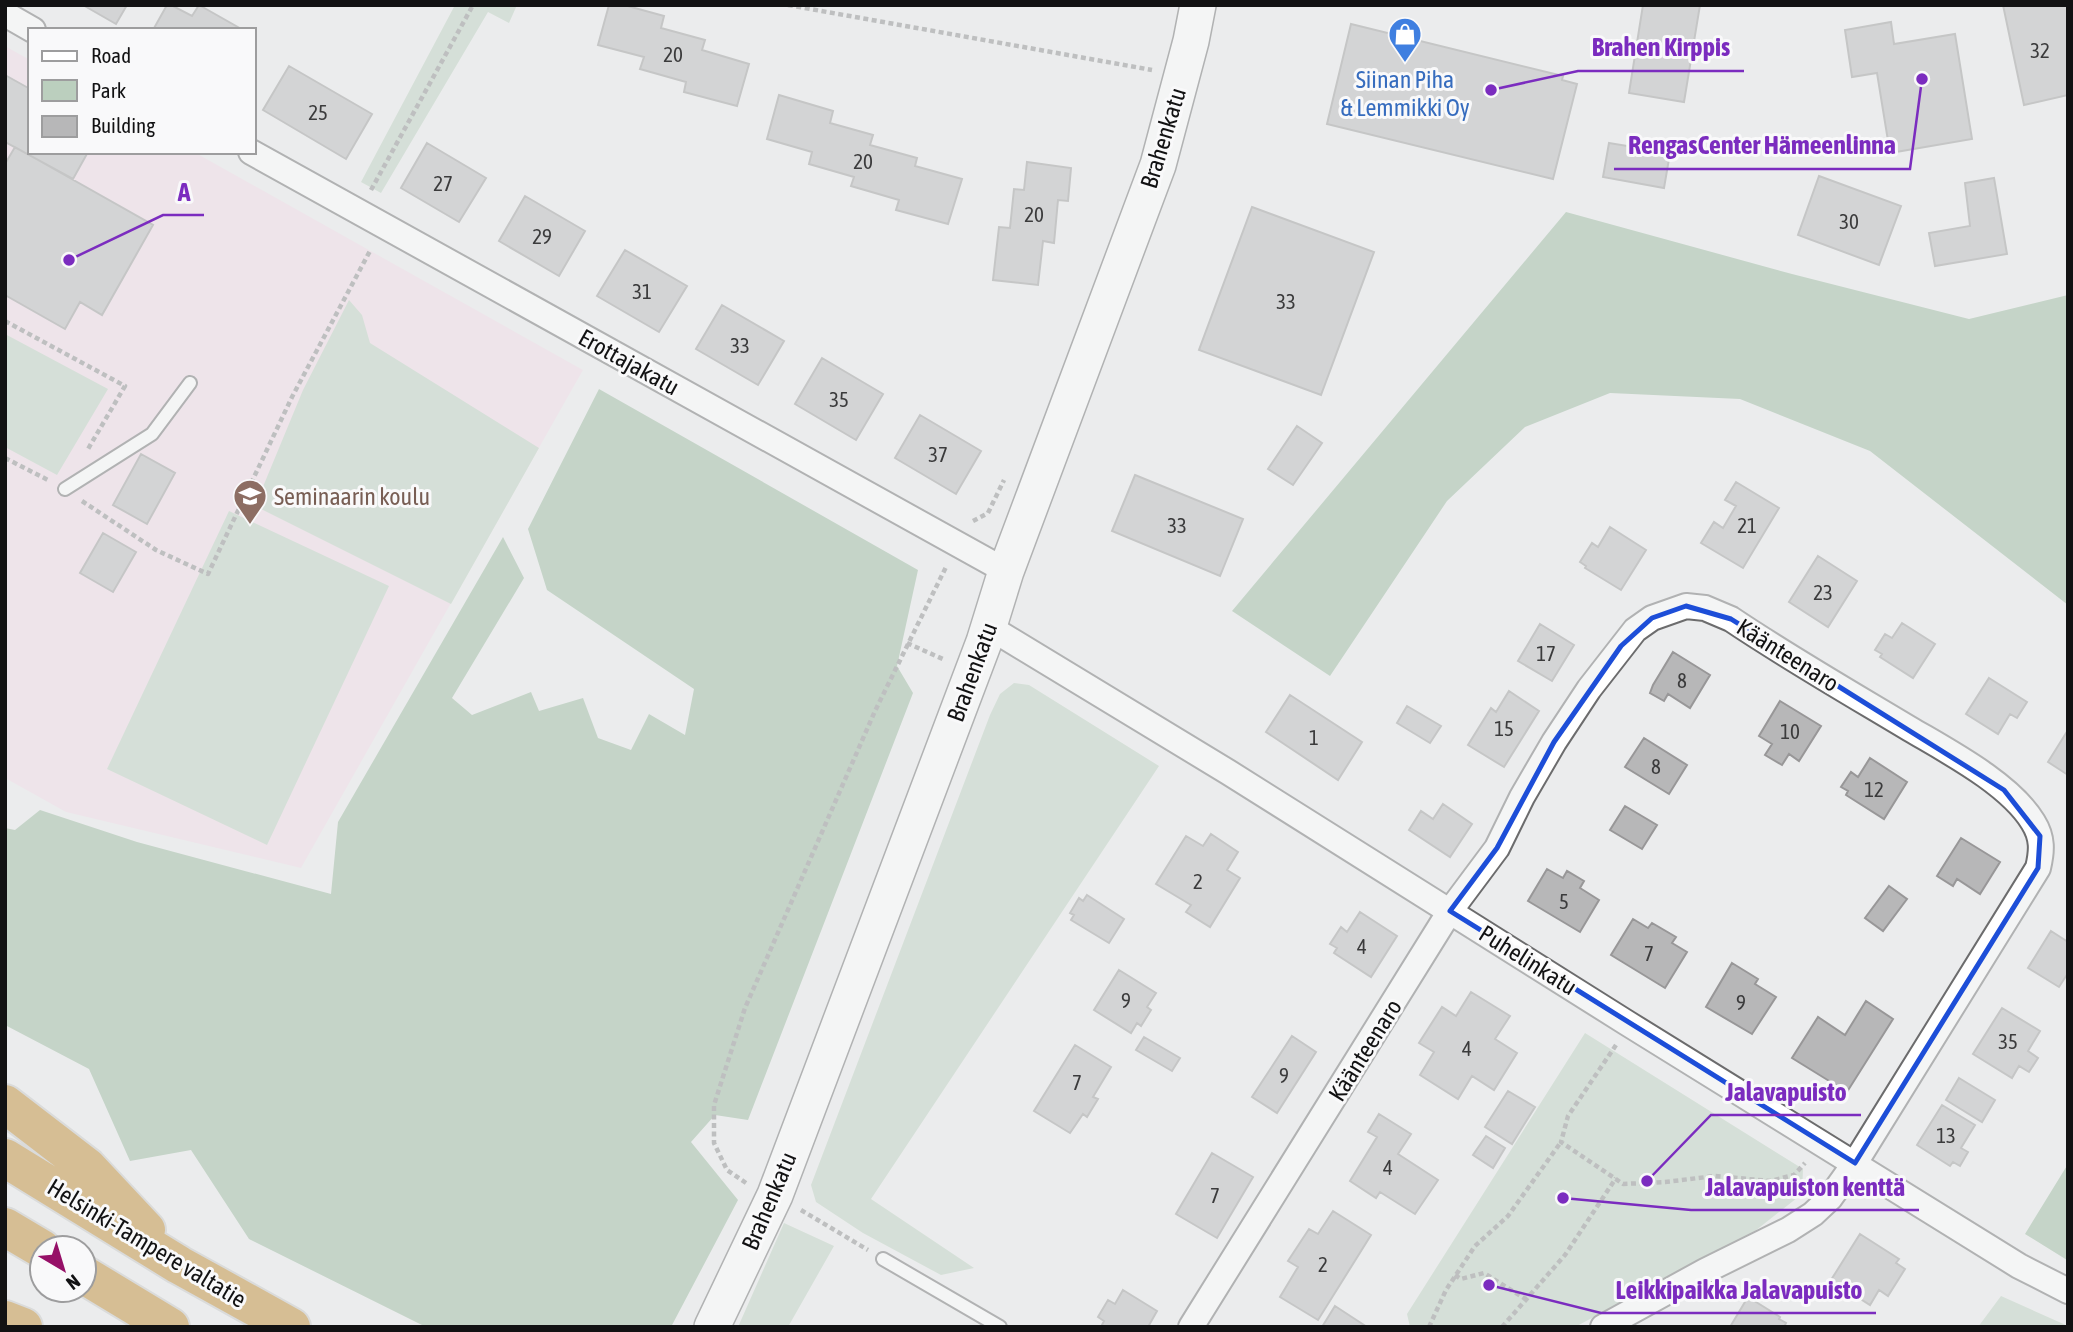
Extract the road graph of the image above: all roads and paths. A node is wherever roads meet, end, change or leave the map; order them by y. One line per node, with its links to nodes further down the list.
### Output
1 (474, 5): 8 (path)
2 (788, 5): 6 (path)
3 (1199, 5): 15 (main road, Brahenkatu)
4 (5, 14): 5 (street)
5 (30, 28)
6 (1158, 71)
7 (255, 154): 8 (street, Erottajakatu)
8 (358, 212): 14 (street, Erottajakatu)
9 (377, 238): 13 (path)
10 (5, 321): 13 (path)
11 (190, 383): 13 (lane)
12 (5, 458): 13 (path)
13 (65, 489)
14 (958, 543): 15 (street, Erottajakatu); 25 (path, Brahenkatu)
15 (1006, 571): 16 (main road, Brahenkatu)
16 (989, 627): 17 (street, Puhelinkatu); 25 (main road, Brahenkatu)
17 (1450, 911): 23 (street, Puhelinkatu); 23 (street, Käänteenaro); 40 (street, Käänteenaro)
18 (1613, 1050): 20 (path)
19 (5, 1104): 29 (highway)
20 (1561, 1142): 24 (path); 30 (path)
21 (5, 1158): 29 (highway, Helsinki-Tampere valtatie)
22 (1808, 1160): 24 (path)
23 (1855, 1163): 32 (street, Puhelinkatu); 43 (street, Käänteenaro)
24 (1616, 1178): 33 (path)
25 (759, 1189): 28 (path); 38 (main road, Brahenkatu)
26 (5, 1227): 27 (highway)
27 (28, 1241)
28 (883, 1259): 39 (lane)
29 (179, 1265): 37 (highway, Helsinki-Tampere valtatie)
30 (1455, 1275): 33 (path); 41 (path)
31 (98, 1283): 36 (highway)
32 (2068, 1292)
33 (1527, 1300): 42 (path)
34 (5, 1320): 35 (highway)
35 (23, 1327)
36 (170, 1327)
37 (291, 1327)
38 (712, 1327)
39 (1000, 1327)
40 (1191, 1327)
41 (1429, 1327)
42 (1502, 1327)
43 (1603, 1327)

